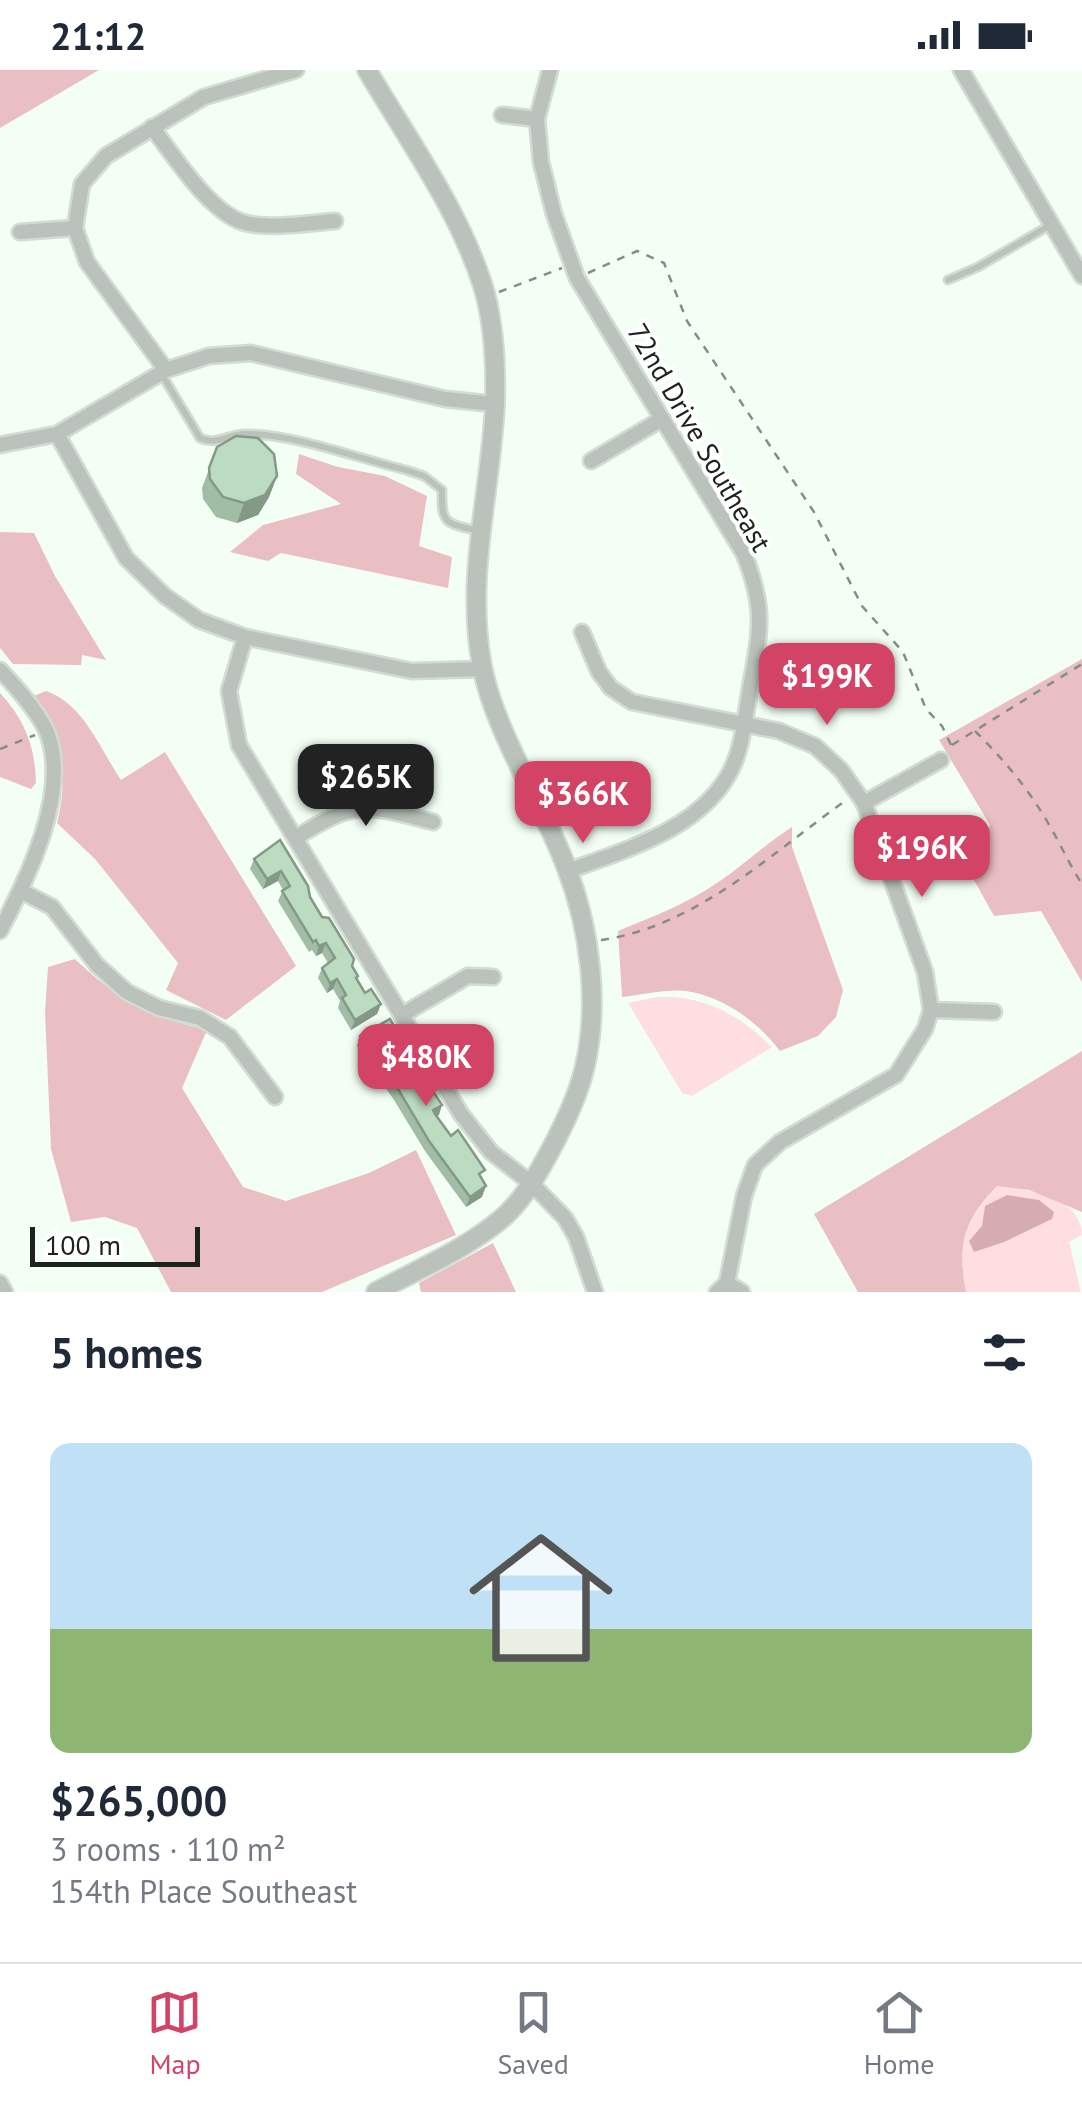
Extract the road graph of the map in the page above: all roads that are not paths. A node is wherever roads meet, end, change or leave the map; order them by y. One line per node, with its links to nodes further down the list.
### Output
1 (296, 70): 7 (street)
2 (367, 70): 15 (street)
3 (550, 70): 6 (street, 72nd Drive Southeast)
4 (962, 70): 9 (street)
5 (502, 115): 6 (street)
6 (537, 119): 16 (street, 72nd Drive Southeast)
7 (152, 127): 8 (street); 10 (street)
8 (336, 221)
9 (1052, 224): 12 (street); 13 (lane)
10 (74, 228): 11 (street); 14 (street)
11 (20, 232)
12 (1082, 276)
13 (948, 280)
14 (164, 372): 15 (street); 17 (street); 20 (lane)
15 (494, 404): 20 (street)
16 (662, 419): 19 (street); 25 (street, 72nd Drive Southeast)
17 (57, 434): 18 (street); 22 (street)
18 (0, 445)
19 (591, 461)
20 (479, 532): 23 (street)
21 (582, 632): 25 (street)
22 (245, 636): 23 (street); 29 (street)
23 (483, 668): 30 (street)
24 (0, 670): 31 (street)
25 (744, 722): 27 (street); 30 (street, 72nd Drive Southeast)
26 (941, 760): 27 (street)
27 (861, 798): 34 (street)
28 (434, 822): 29 (street)
29 (297, 837): 36 (street)
30 (568, 871): 38 (street)
31 (20, 891): 32 (street); 37 (street)
32 (0, 931)
33 (493, 977): 36 (street)
34 (932, 1010): 35 (street); 40 (street)
35 (994, 1012)
36 (402, 1015): 38 (street)
37 (275, 1096)
38 (532, 1184): 42 (street); 43 (street)
39 (0, 1283): 41 (street)
40 (722, 1288): 44 (street)
41 (5, 1292)
42 (376, 1292)
43 (594, 1292)
44 (742, 1292)

